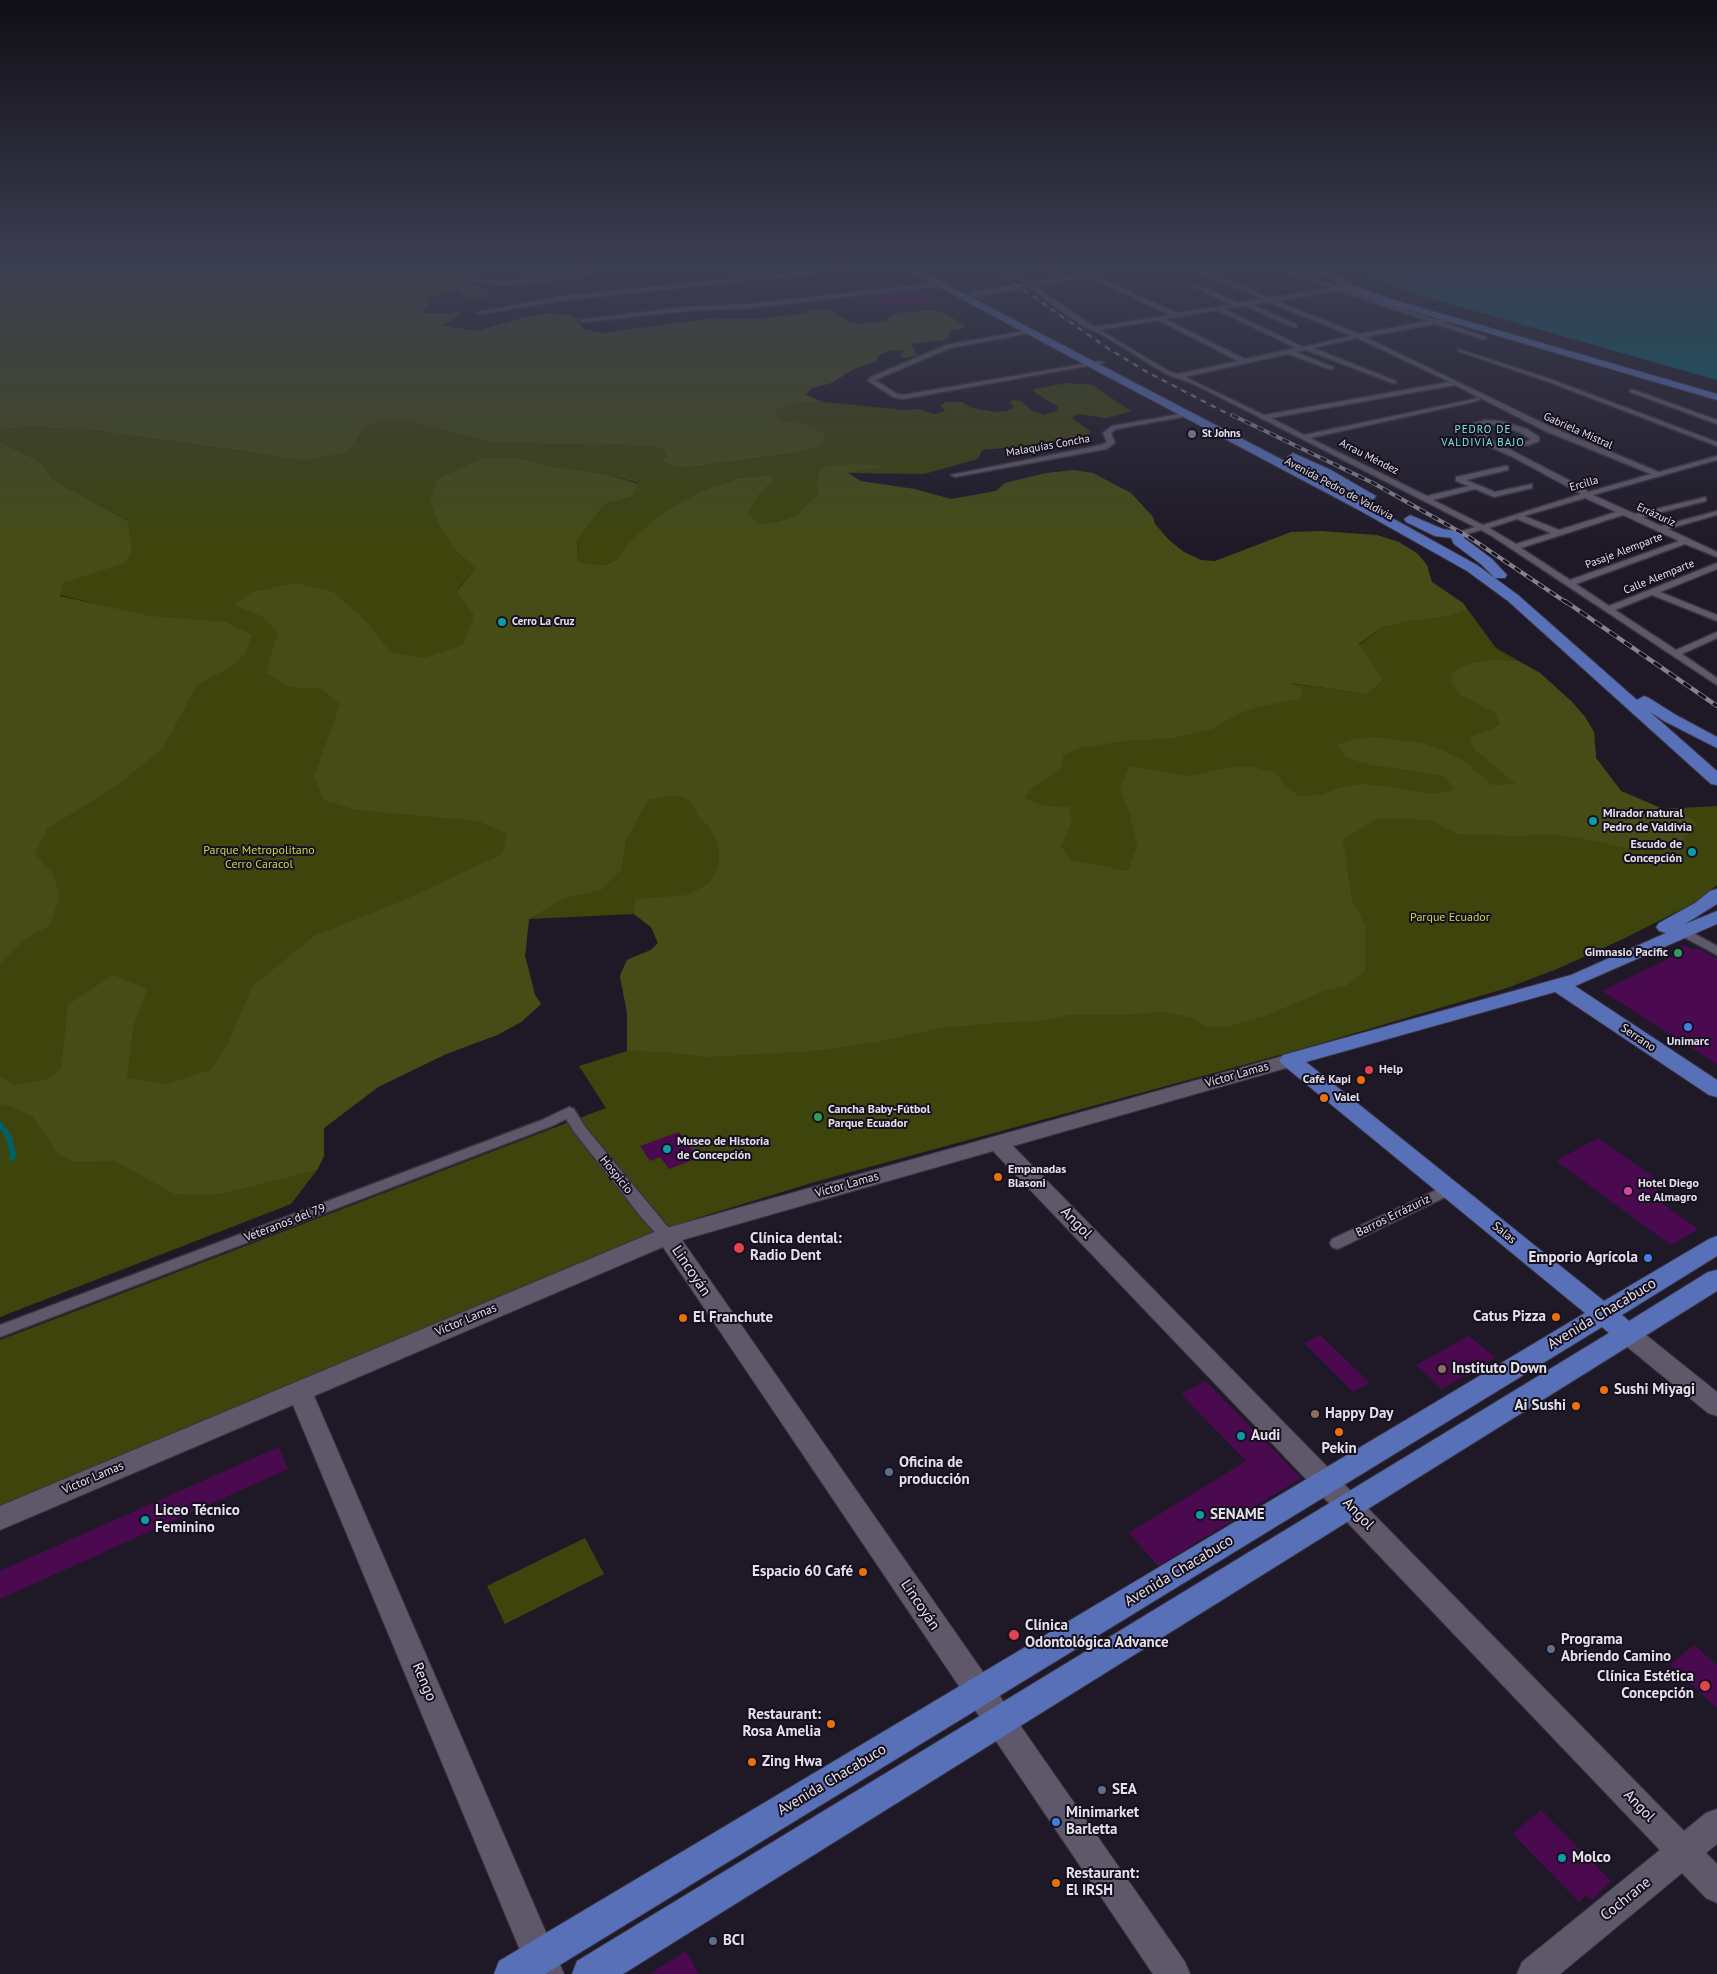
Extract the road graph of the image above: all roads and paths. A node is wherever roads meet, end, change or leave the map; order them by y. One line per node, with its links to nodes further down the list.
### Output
1 (916, 360): 14 (street)
2 (1088, 360): 14 (main road, Avenida Pedro de Valdivia)
3 (1088, 360): 14 (main road, Avenida Pedro de Valdivia)
4 (1148, 360): 16 (street, Arrau Méndez)
5 (1241, 360): 13 (street)
6 (1253, 360): 13 (street)
7 (1311, 360): 15 (street)
8 (1337, 360): 17 (street)
9 (1412, 360): 18 (street, Gabriela Mistral)
10 (1490, 360): 27 (street)
11 (1591, 360): 21 (main road)
12 (1610, 360): 20 (main road)
13 (1245, 362): 16 (street)
14 (1096, 364): 23 (main road, Avenida Pedro de Valdivia); 28 (main road, Avenida Pedro de Valdivia)
15 (1331, 368)
16 (1178, 377): 24 (street, Arrau Méndez)
17 (1394, 382)
18 (1457, 383): 24 (street); 34 (street, Gabriela Mistral)
19 (1632, 391): 25 (street)
20 (1717, 391)
21 (1717, 397)
22 (1477, 399): 26 (street)
23 (1186, 415): 31 (main road, Avenida Pedro de Valdivia); 35 (street, Malaquías Concha)
24 (1264, 417): 26 (street, Arrau Méndez)
25 (1717, 422)
26 (1304, 437): 40 (street, Arrau Méndez)
27 (1717, 444)
28 (1255, 445): 31 (main road, Avenida Pedro de Valdivia); 32 (main road)
29 (1496, 446): 29 (street, Errázuriz); 39 (street, Errázuriz)
30 (1717, 458): 34 (street, Ercilla)
31 (1288, 465): 32 (main road); 42 (main road, Avenida Pedro de Valdivia); 66 (main road, Avenida Pedro de Valdivia)
32 (1314, 466): 36 (main road)
33 (1505, 468): 38 (street)
34 (1657, 474): 39 (street, Ercilla)
35 (955, 475)
36 (1340, 479): 42 (main road); 50 (main road)
37 (1529, 486): 38 (street)
38 (1475, 487): 40 (street)
39 (1586, 495): 43 (street, Errázuriz); 45 (street, Ercilla)
40 (1426, 499): 47 (street, Arrau Méndez)
41 (1703, 499): 46 (street)
42 (1370, 504): 55 (main road, Avenida Pedro de Valdivia)
43 (1624, 512): 46 (street, Errázuriz); 49 (street)
44 (1717, 514): 48 (street)
45 (1517, 516): 47 (street, Ercilla); 49 (street)
46 (1634, 517): 48 (street, Errázuriz)
47 (1480, 527): 50 (street, Ercilla); 52 (street, Arrau Méndez)
48 (1660, 529): 51 (street, Errázuriz)
49 (1558, 533): 52 (street)
50 (1459, 535): 55 (main road)
51 (1685, 541): 53 (street, Errázuriz); 56 (street, Pasaje Alemparte)
52 (1515, 547): 56 (street, Arrau Méndez)
53 (1717, 555)
54 (1717, 566): 57 (street, Calle Alemparte)
55 (1506, 583): 63 (main road, Avenida Pedro de Valdivia)
56 (1571, 583): 58 (street, Arrau Méndez)
57 (1652, 592): 58 (street, Calle Alemparte); 59 (street)
58 (1609, 609): 61 (street, Arrau Méndez)
59 (1717, 618)
60 (1717, 635): 61 (street)
61 (1675, 654): 62 (street, Arrau Méndez)
62 (1717, 682)
63 (1638, 697): 64 (main road); 65 (main road, Avenida Pedro de Valdivia)
64 (1717, 743)
65 (1717, 770)
66 (1717, 780)
67 (1717, 895): 71 (main road)
68 (1717, 917): 69 (main road, Víctor Lamas)
69 (1684, 932): 70 (street); 71 (main road, Víctor Lamas)
70 (1717, 951)
71 (1558, 985): 72 (main road, Víctor Lamas); 73 (main road, Serrano)
72 (1290, 1060): 75 (main road, Víctor Lamas); 76 (main road, Salas)
73 (1717, 1090)
74 (569, 1112): 77 (street, Hospicio); 82 (street, Veteranos del 79)
75 (998, 1143): 77 (main road, Víctor Lamas); 86 (street, Angol)
76 (1449, 1189): 78 (street, Barros Errázuriz); 81 (main road, Salas)
77 (667, 1236): 84 (main road, Víctor Lamas); 89 (street, Lincoyán)
78 (1337, 1243)
79 (1717, 1245): 81 (main road, Avenida Chacabuco)
80 (1717, 1279): 83 (main road)
81 (1604, 1314): 83 (main road, Salas); 86 (main road, Avenida Chacabuco)
82 (0, 1331)
83 (1628, 1334): 85 (main road, Salas); 87 (main road)
84 (300, 1390): 88 (main road, Víctor Lamas); 94 (main road, Rengo)
85 (1717, 1406)
86 (1328, 1482): 87 (main road, Angol); 89 (main road, Avenida Chacabuco)
87 (1350, 1506): 90 (main road); 92 (main road, Angol)
88 (0, 1518)
89 (979, 1691): 90 (main road, Lincoyán); 94 (main road, Avenida Chacabuco)
90 (1000, 1721): 95 (main road); 96 (main road, Lincoyán)
91 (1717, 1824): 92 (main road, Cochrane)
92 (1684, 1852): 93 (main road, Angol); 97 (main road, Cochrane)
93 (1717, 1887)
94 (533, 1969)
95 (590, 1974)
96 (1173, 1974)
97 (1534, 1974)

